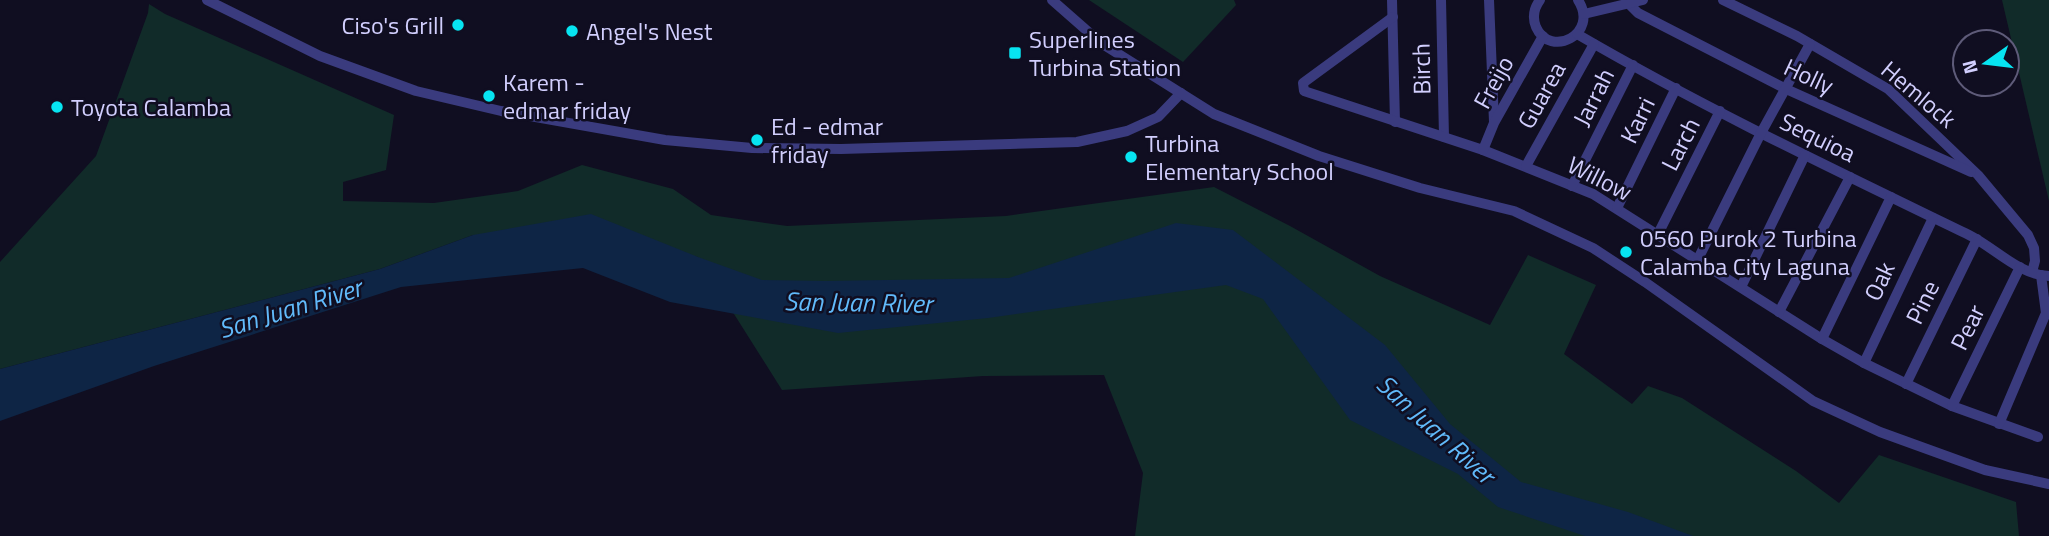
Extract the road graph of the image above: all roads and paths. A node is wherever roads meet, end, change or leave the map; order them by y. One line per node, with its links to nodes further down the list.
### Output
1 (207, 0): 20 (street)
2 (1052, 0): 20 (street)
3 (1392, 0): 12 (street)
4 (1441, 0): 25 (street, Birch)
5 (1489, 0): 23 (street)
6 (1540, 0): 14 (street)
7 (1578, 0): 11 (street)
8 (1643, 0): 10 (street)
9 (1723, 0): 16 (street, Hemlock)
10 (1629, 4): 11 (street); 19 (street, Holly)
11 (1584, 14): 13 (street)
12 (1393, 17): 22 (street); 22 (street, Willow)
13 (1577, 34): 14 (street); 15 (street, Sequioa)
14 (1543, 36): 23 (street, Freijo)
15 (1594, 44): 17 (street, Sequioa); 28 (street, Guarea)
16 (1810, 44): 19 (street); 29 (street, Hemlock)
17 (1633, 65): 18 (street, Sequioa); 31 (street, Jarrah)
18 (1676, 88): 21 (street, Sequioa); 33 (street, Karri)
19 (1786, 89): 24 (street); 29 (street, Holly)
20 (1181, 93): 48 (street)
21 (1720, 111): 24 (street, Sequioa); 35 (street, Larch)
22 (1395, 121): 25 (street, Willow)
23 (1494, 123): 26 (street, Freijo)
24 (1761, 133): 27 (street, Sequioa); 37 (street)
25 (1444, 137): 26 (street, Willow)
26 (1483, 150): 28 (street, Willow)
27 (1805, 155): 30 (street, Sequioa); 40 (street)
28 (1526, 166): 31 (street, Willow)
29 (1978, 175): 39 (street, Hemlock)
30 (1850, 177): 32 (street, Sequioa); 41 (street)
31 (1573, 186): 33 (street, Willow)
32 (1891, 197): 34 (street, Sequioa); 42 (street)
33 (1618, 208): 35 (street, Willow)
34 (1933, 218): 36 (street, Sequioa); 43 (street, Oak)
35 (1658, 234): 37 (street, Willow)
36 (1977, 239): 38 (street, Sequioa); 44 (street, Pine)
37 (1698, 259): 40 (street, Willow)
38 (2020, 267): 39 (street, Sequioa); 45 (street, Pear)
39 (2040, 274): 46 (street, Hemlock)
40 (1741, 287): 41 (street, Willow)
41 (1779, 312): 42 (street, Willow)
42 (1822, 339): 43 (street, Willow)
43 (1864, 363): 44 (street, Willow)
44 (1906, 384): 45 (street, Willow)
45 (1952, 406): 46 (street, Willow)
46 (1999, 424): 47 (street, Willow)
47 (2038, 437)
48 (2049, 484)

